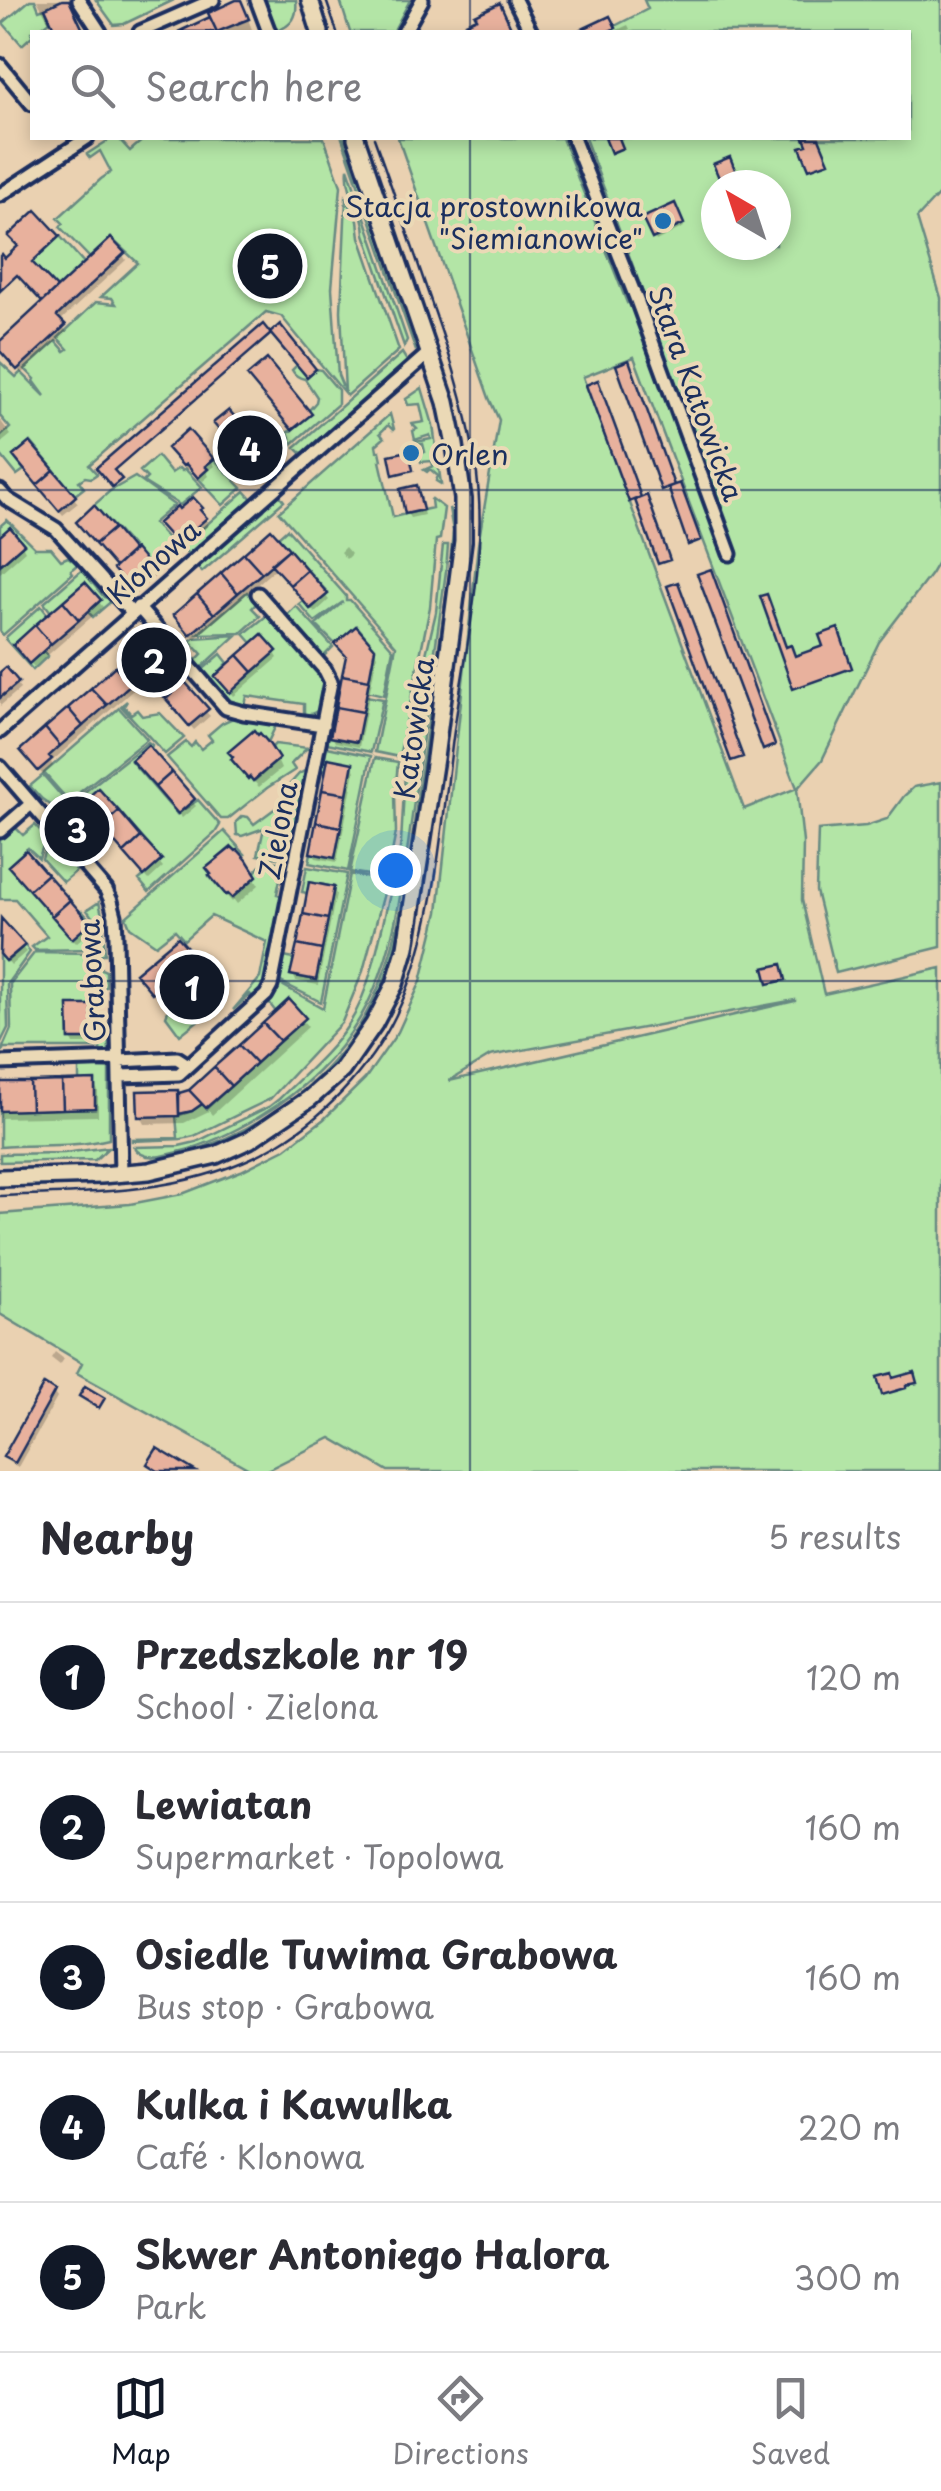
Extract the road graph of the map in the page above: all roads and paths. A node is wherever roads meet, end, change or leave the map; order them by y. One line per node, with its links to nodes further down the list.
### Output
1 (78, 0): 7 (street)
2 (213, 0): 8 (street)
3 (257, 0): 9 (street)
4 (310, 0): 10 (main road)
5 (422, 0): 11 (street)
6 (515, 0): 12 (street)
7 (99, 30)
8 (145, 30)
9 (268, 30)
10 (315, 30)
11 (405, 30)
12 (530, 30)
13 (0, 65): 14 (street)
14 (30, 102)
15 (357, 140): 19 (main road, Katowicka)
16 (574, 140): 21 (street, Stara Katowicka)
17 (66, 144): 18 (street)
18 (0, 195)
19 (430, 352): 23 (street, Klonowa); 33 (main road, Katowicka)
20 (0, 491): 23 (street)
21 (730, 554)
22 (258, 594): 24 (street, Zielona)
23 (135, 610): 24 (street); 25 (street, Klonowa)
24 (324, 725): 31 (street, Zielona)
25 (0, 731)
26 (0, 767): 27 (street, Grabowa)
27 (31, 804): 28 (street); 29 (street, Grabowa)
28 (0, 832)
29 (120, 1060): 30 (street); 31 (street); 32 (street, Grabowa)
30 (0, 1063)
31 (188, 1066): 32 (street)
32 (121, 1076): 33 (street, Grabowa)
33 (121, 1174): 34 (main road, Katowicka)
34 (0, 1178)

